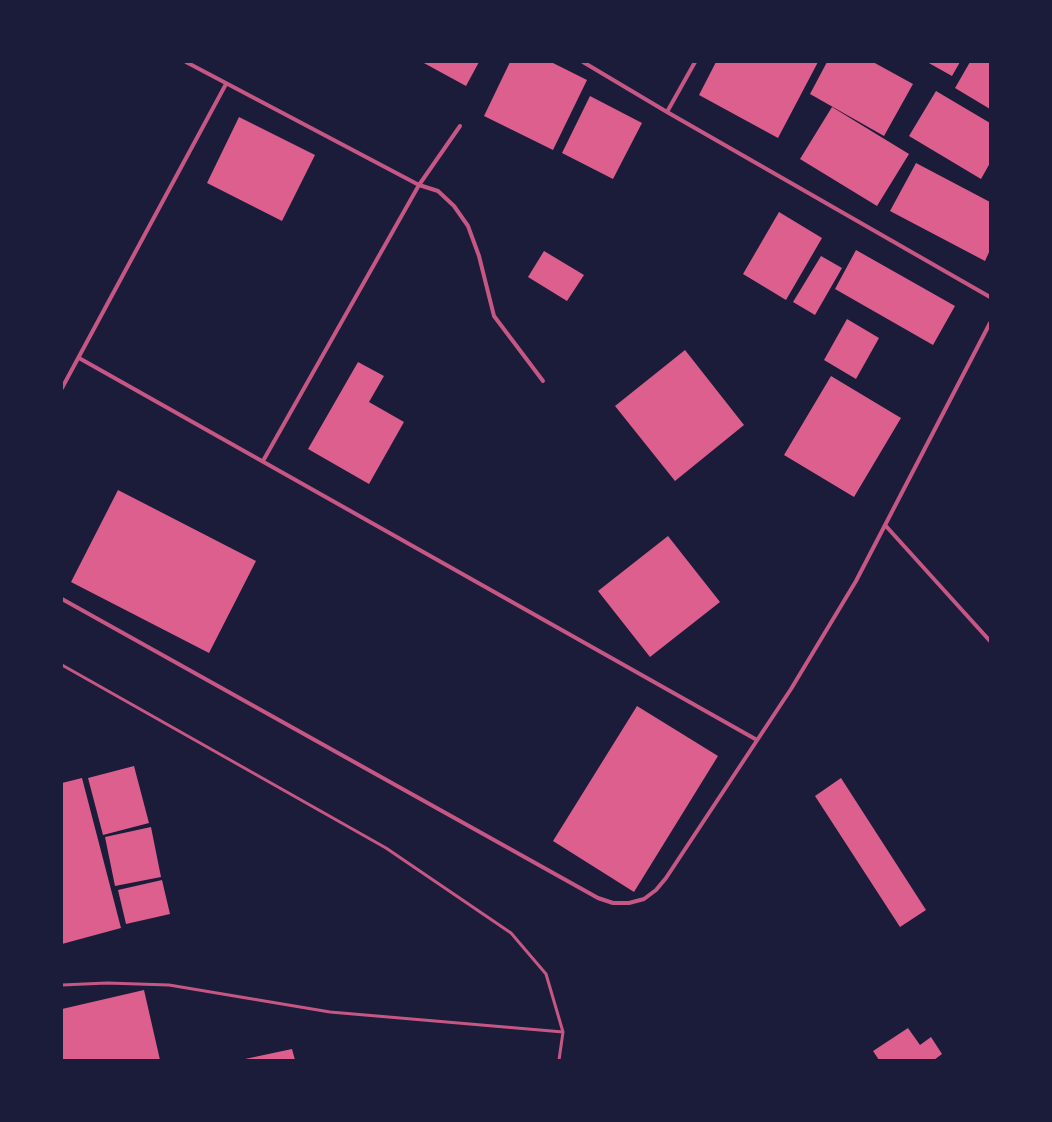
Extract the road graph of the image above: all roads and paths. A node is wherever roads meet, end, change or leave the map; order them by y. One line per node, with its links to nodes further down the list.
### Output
1 (186, 62): 4 (street)
2 (583, 62): 5 (street)
3 (695, 62): 5 (street)
4 (226, 84): 7 (street); 10 (street)
5 (668, 112): 8 (street)
6 (460, 126): 7 (street)
7 (419, 185): 11 (street); 13 (street)
8 (990, 297)
9 (990, 323): 14 (street)
10 (80, 358): 12 (street); 13 (street)
11 (543, 381)
12 (62, 388)
13 (263, 461): 18 (street)
14 (885, 525): 16 (street); 18 (street)
15 (62, 599): 18 (street)
16 (990, 641)
17 (62, 665): 20 (lane)
18 (757, 740)
19 (62, 985): 20 (lane)
20 (563, 1032): 21 (lane)
21 (559, 1060)

